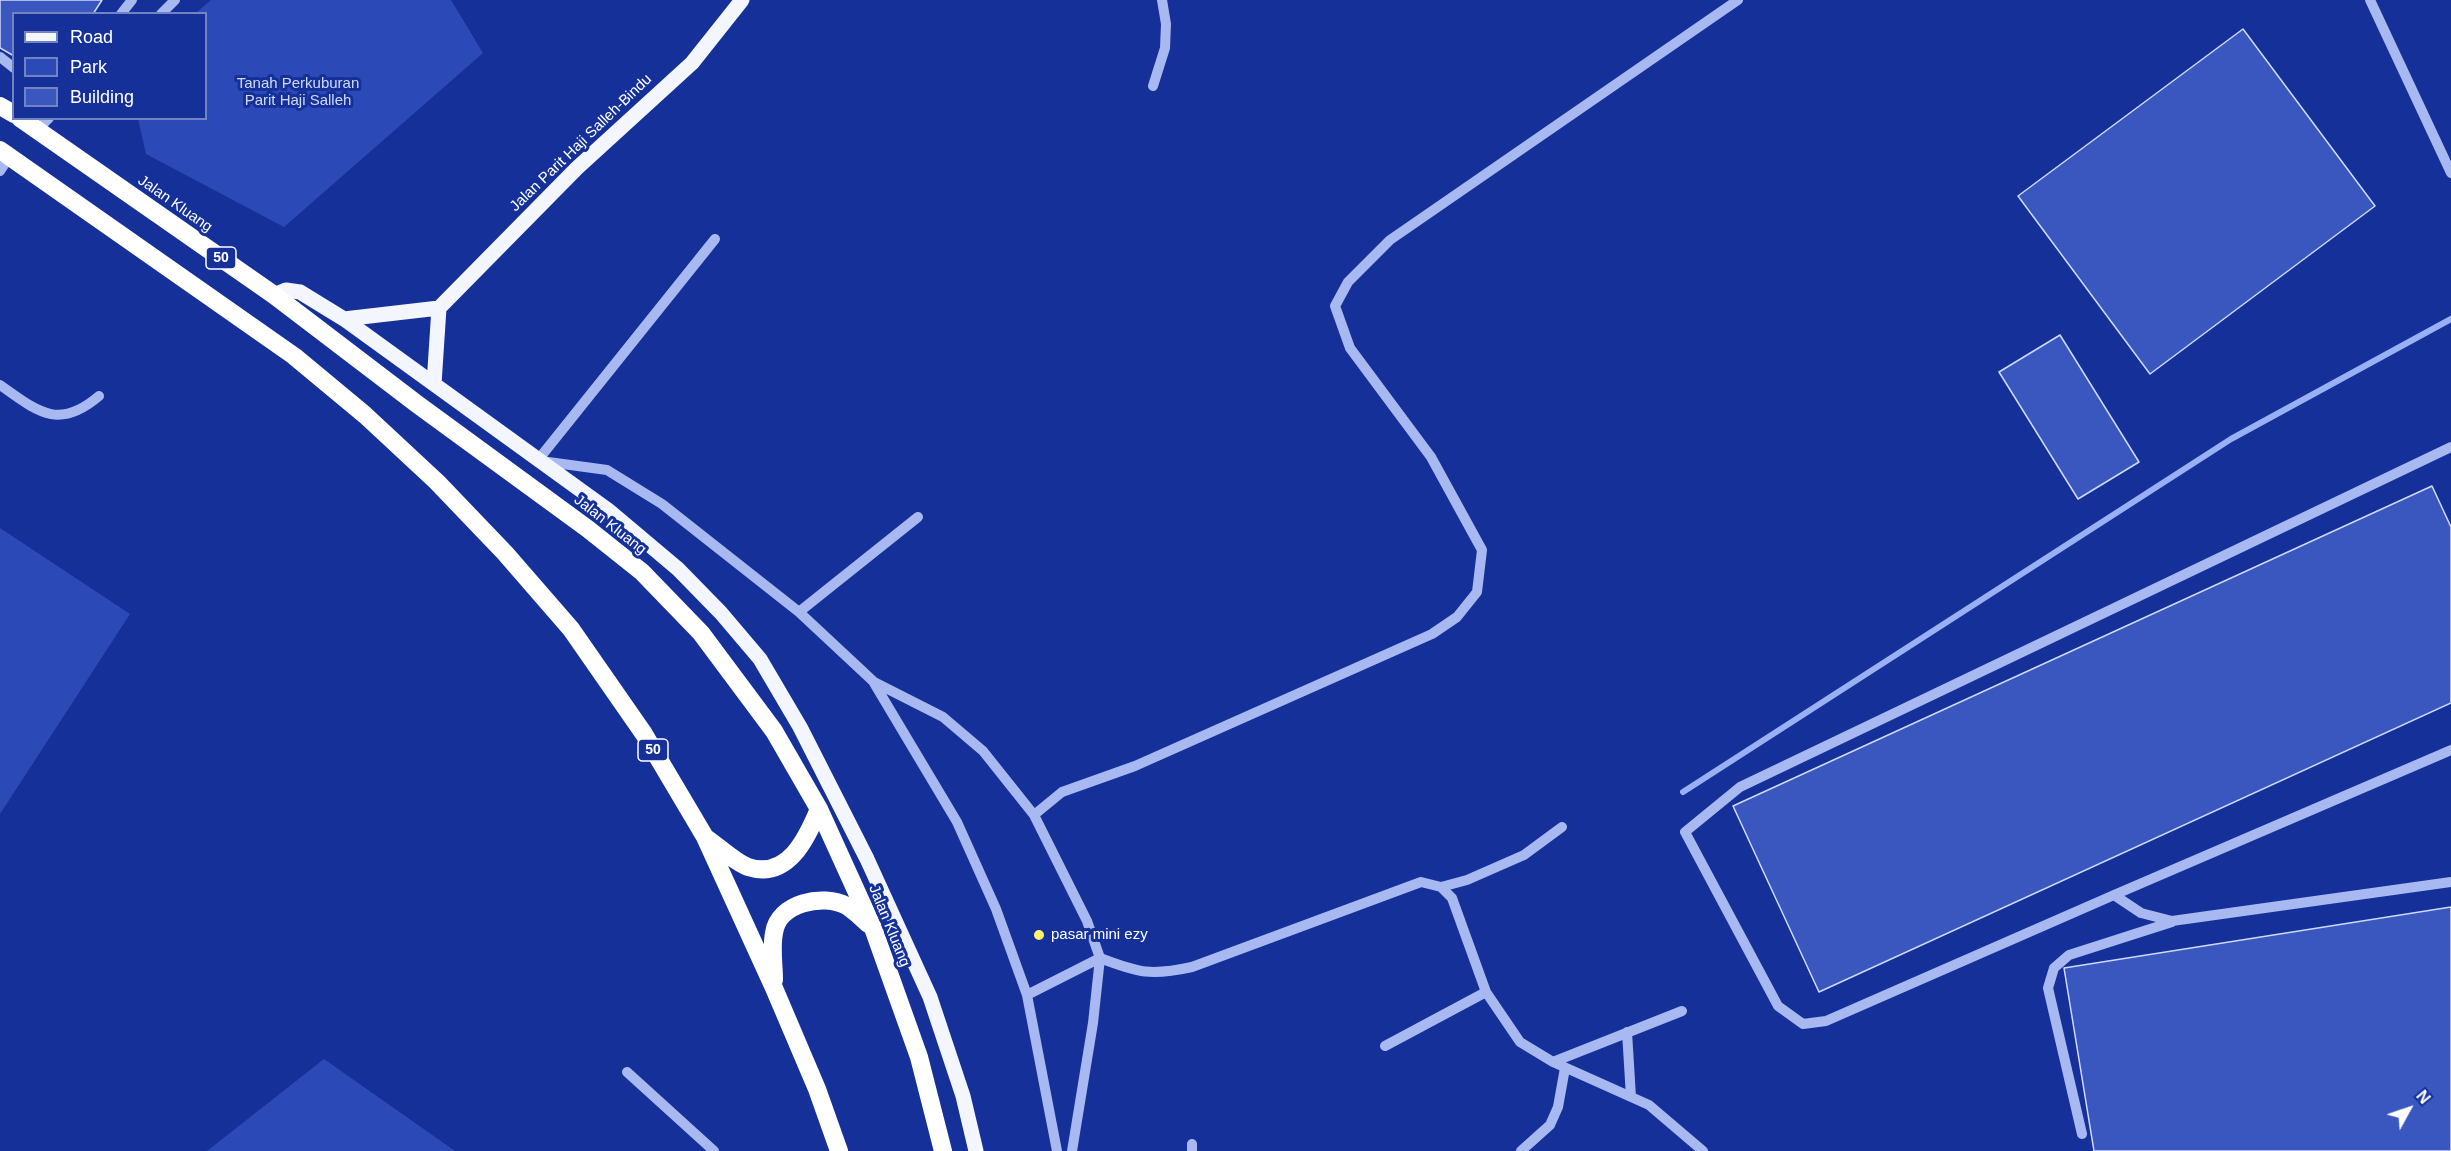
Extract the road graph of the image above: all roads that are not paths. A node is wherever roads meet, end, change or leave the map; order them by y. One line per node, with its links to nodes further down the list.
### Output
1 (176, 0): 6 (street)
2 (742, 0): 16 (main road, Jalan Parit Haji Salleh-Bindu)
3 (1162, 0): 9 (street)
4 (1738, 0): 28 (street)
5 (2370, 0): 13 (street)
6 (163, 12)
7 (0, 57): 8 (street)
8 (12, 66)
9 (1153, 86)
10 (28, 120): 11 (highway, Jalan Kluang / 50)
11 (43, 124): 15 (highway, Jalan Kluang / 50)
12 (3, 159): 30 (highway, 50)
13 (2451, 173)
14 (715, 239): 22 (street)
15 (274, 295): 17 (main road); 27 (highway, Jalan Kluang / 50)
16 (439, 308): 17 (main road); 18 (main road)
17 (344, 319): 18 (main road)
18 (434, 384): 22 (main road)
19 (0, 385): 20 (street)
20 (99, 396)
21 (2451, 447): 33 (street)
22 (538, 460): 24 (street); 51 (main road)
23 (918, 517): 24 (street)
24 (799, 612): 25 (street)
25 (874, 682): 28 (street); 39 (street)
26 (2451, 750): 33 (street)
27 (819, 809): 30 (highway); 35 (highway, Jalan Kluang / 50)
28 (1034, 815): 36 (street)
29 (1562, 827): 32 (street)
30 (705, 837): 37 (highway, 50)
31 (2451, 882): 34 (street)
32 (1441, 887): 36 (street); 38 (street)
33 (2114, 894): 34 (street)
34 (2172, 921): 47 (street)
35 (873, 928): 37 (highway); 50 (highway, Jalan Kluang / 50)
36 (1100, 958): 39 (street); 53 (street)
37 (774, 988): 49 (highway, 50)
38 (1486, 993): 42 (street); 43 (street)
39 (1027, 995): 52 (street)
40 (1682, 1011): 41 (street)
41 (1627, 1032): 43 (street); 46 (street)
42 (1384, 1046)
43 (1553, 1062): 44 (street)
44 (1565, 1068): 46 (street); 54 (street)
45 (627, 1072): 48 (street)
46 (1631, 1097): 55 (street)
47 (2082, 1134)
48 (714, 1151)
49 (839, 1151)
50 (943, 1151)
51 (976, 1151)
52 (1057, 1151)
53 (1072, 1151)
54 (1521, 1151)
55 (1703, 1151)

